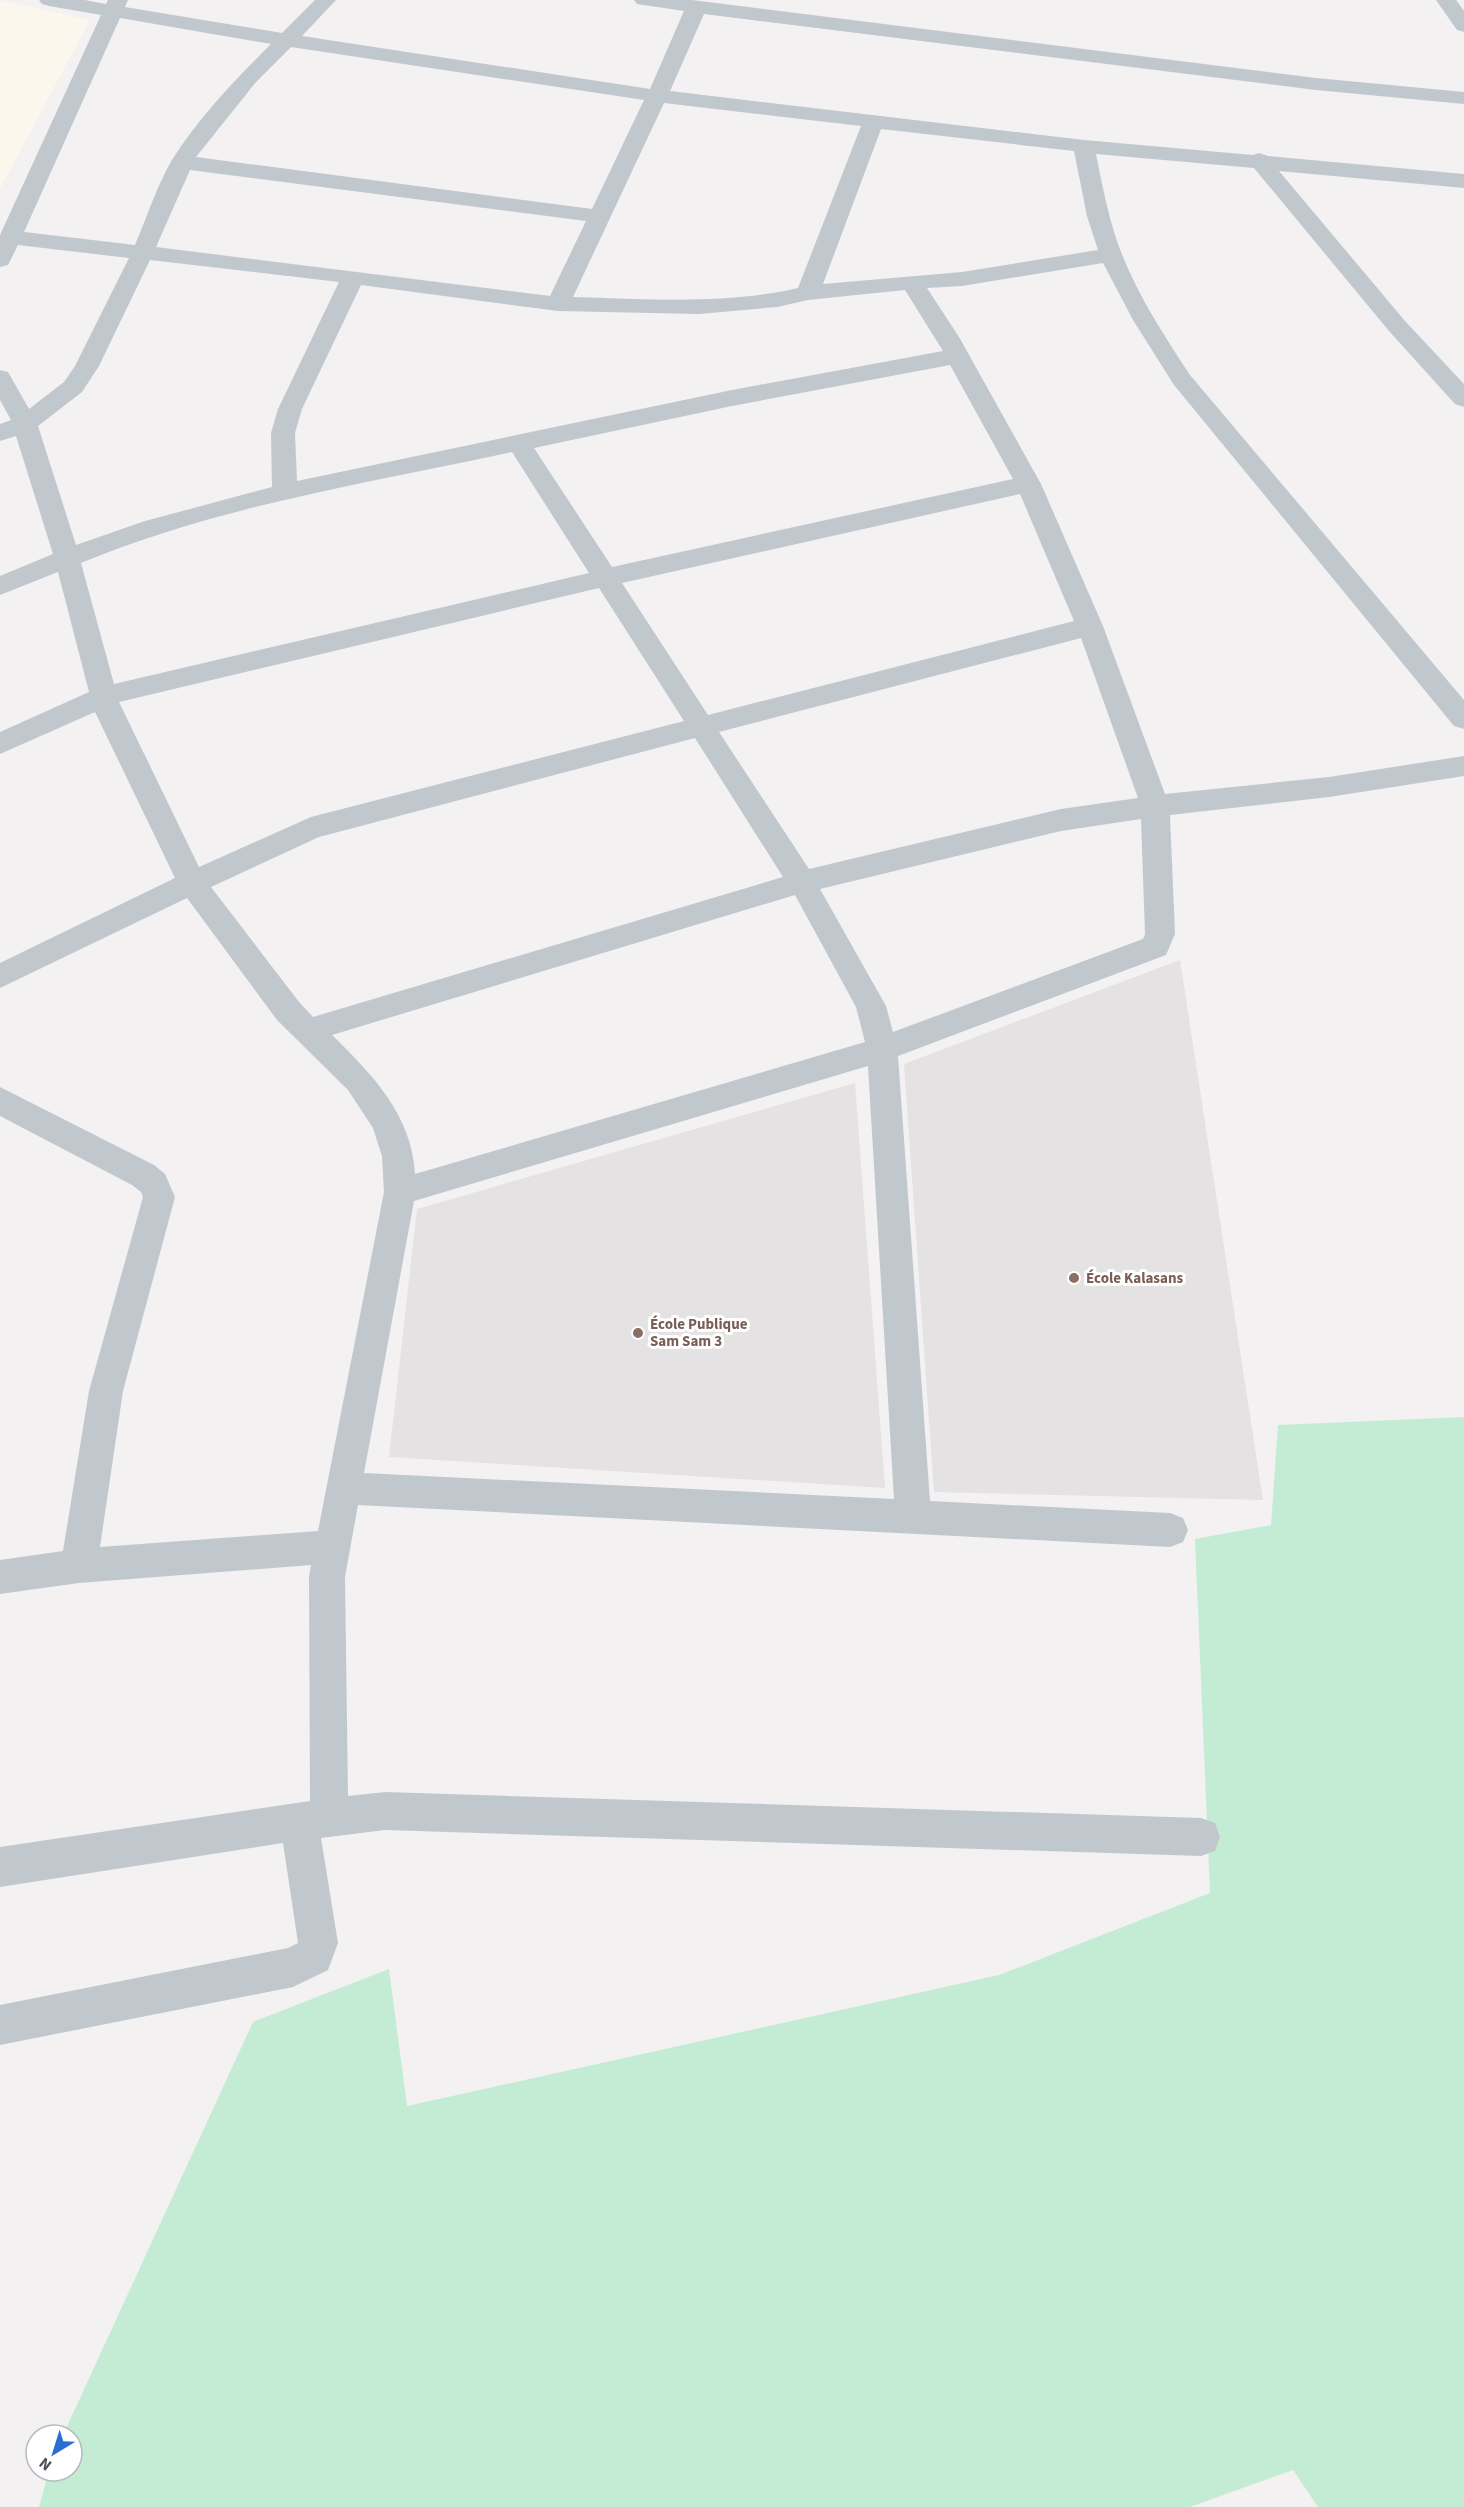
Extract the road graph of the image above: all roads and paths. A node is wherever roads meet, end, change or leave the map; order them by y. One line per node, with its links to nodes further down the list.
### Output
1 (49, 0): 5 (street)
2 (326, 0): 8 (street)
3 (644, 0): 6 (street)
4 (1446, 0): 7 (street)
5 (115, 6): 8 (street); 17 (street)
6 (696, 8): 9 (street); 10 (street)
7 (1464, 26)
8 (287, 40): 9 (street); 14 (street)
9 (657, 96): 11 (street); 16 (street)
10 (1464, 98)
11 (873, 122): 12 (street); 23 (street)
12 (1084, 146): 13 (street); 19 (street)
13 (1259, 160): 15 (street); 27 (street)
14 (182, 162): 16 (street); 18 (street)
15 (1464, 182)
16 (598, 216): 24 (street)
17 (10, 237): 18 (street); 20 (street)
18 (143, 252): 21 (street); 28 (street)
19 (1111, 255): 22 (street); 38 (street)
20 (0, 260)
21 (353, 277): 24 (street); 32 (street)
22 (913, 284): 23 (street); 25 (street)
23 (808, 293): 24 (street)
24 (558, 304)
25 (957, 356): 30 (street); 31 (street)
26 (0, 377): 28 (street)
27 (1464, 399)
28 (25, 424): 29 (street); 33 (street)
29 (0, 433)
30 (519, 444): 32 (street); 34 (street)
31 (1028, 484): 34 (street); 36 (street)
32 (285, 492): 33 (street)
33 (67, 558): 35 (street); 37 (street)
34 (604, 578): 37 (street); 39 (street)
35 (0, 586)
36 (1090, 626): 39 (street); 42 (street)
37 (105, 696): 40 (street); 44 (street)
38 (1464, 719)
39 (701, 727): 43 (street); 44 (street)
40 (0, 744)
41 (1464, 766): 42 (street)
42 (1155, 806): 43 (street); 47 (street)
43 (802, 882): 46 (street); 47 (street)
44 (192, 883): 45 (street); 46 (street)
45 (0, 976)
46 (309, 1030): 49 (street)
47 (882, 1050): 49 (street); 51 (street)
48 (3, 1106): 54 (street)
49 (400, 1192): 50 (street)
50 (344, 1488): 51 (street); 53 (street)
51 (913, 1516): 52 (street)
52 (1170, 1530)
53 (332, 1547): 54 (street); 56 (street)
54 (79, 1566): 55 (street)
55 (0, 1577)
56 (314, 1820): 57 (street); 58 (street); 59 (street)
57 (1201, 1837)
58 (0, 1867)
59 (0, 2025)

